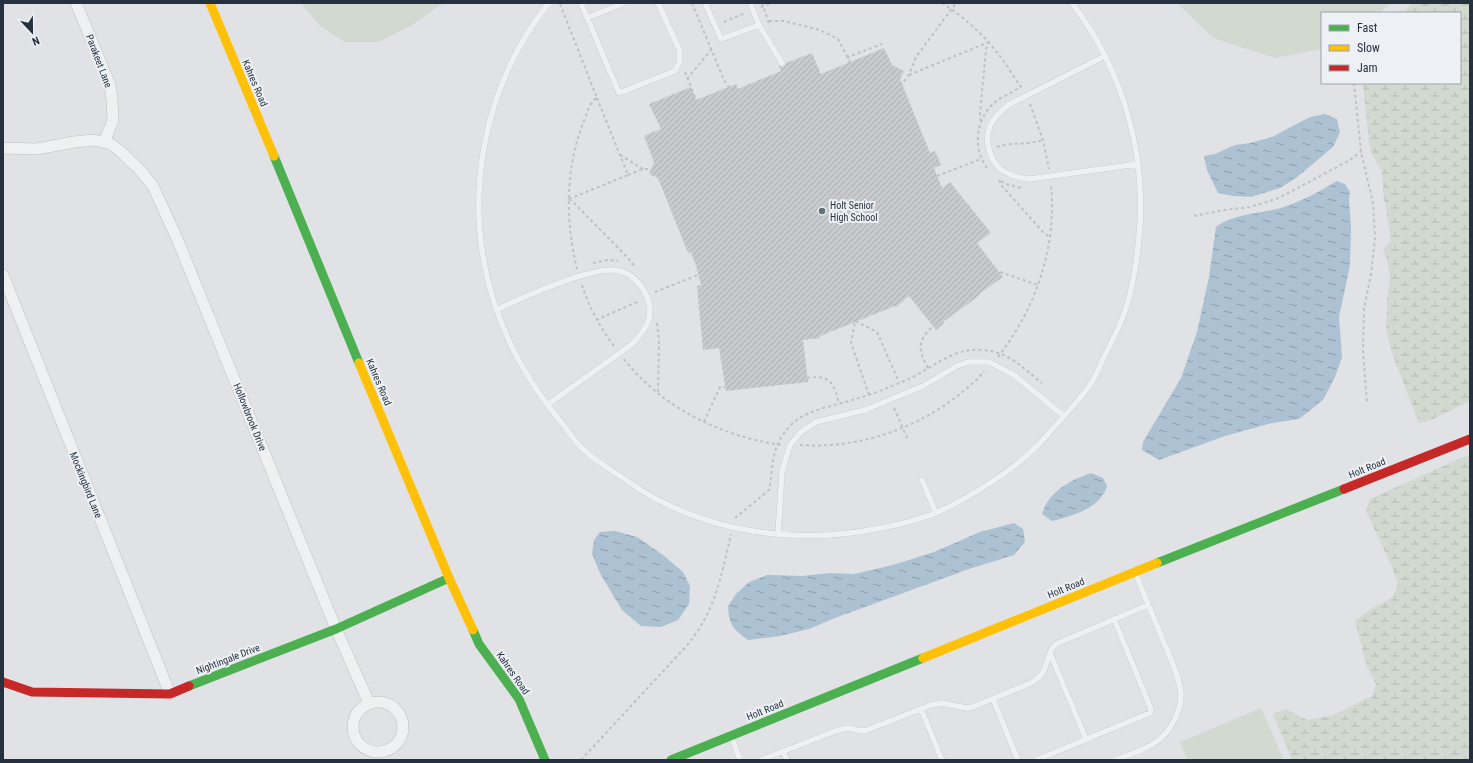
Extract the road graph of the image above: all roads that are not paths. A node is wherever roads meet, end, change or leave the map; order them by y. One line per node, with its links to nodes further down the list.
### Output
1 (76, 3): 14 (street, Parakeet Lane)
2 (210, 3): 26 (street, Kahres Road)
3 (551, 3): 18 (lane)
4 (581, 3): 10 (lane)
5 (624, 3): 10 (lane)
6 (658, 3): 10 (lane)
7 (705, 3): 11 (lane)
8 (750, 3): 11 (lane)
9 (1072, 3): 12 (lane)
10 (587, 18)
11 (759, 25): 13 (lane)
12 (1105, 56): 16 (lane); 16 (lane)
13 (782, 63)
14 (108, 143): 15 (street); 29 (street, Hollowbrook Drive)
15 (3, 148)
16 (1138, 164): 20 (lane)
17 (3, 275): 32 (street, Mockingbird Lane)
18 (496, 310): 19 (lane); 19 (lane)
19 (547, 405): 24 (lane)
20 (1064, 416): 23 (lane); 24 (lane)
21 (1470, 439): 25 (street, Holt Road)
22 (922, 480): 23 (lane)
23 (936, 513): 24 (lane)
24 (778, 534)
25 (1134, 572): 27 (lane); 36 (street, Holt Road)
26 (449, 578): 29 (street, Nightingale Drive); 39 (street, Kahres Road)
27 (1148, 605): 28 (lane); 47 (lane)
28 (1114, 619): 30 (lane); 37 (lane)
29 (336, 629): 32 (street, Nightingale Drive); 34 (street, Hollowbrook Drive)
30 (1050, 653): 33 (lane); 37 (lane)
31 (3, 682): 32 (street, Nightingale Drive)
32 (170, 694)
33 (993, 699): 35 (lane); 45 (lane)
34 (369, 703): 34 (street)
35 (921, 709): 38 (lane); 44 (lane)
36 (731, 736): 40 (street, Holt Road); 41 (lane)
37 (1086, 739): 46 (lane)
38 (783, 751): 42 (lane); 43 (lane)
39 (545, 760)
40 (671, 760)
41 (740, 760)
42 (761, 760)
43 (787, 760)
44 (942, 760)
45 (1018, 760)
46 (1036, 760)
47 (1115, 760)

